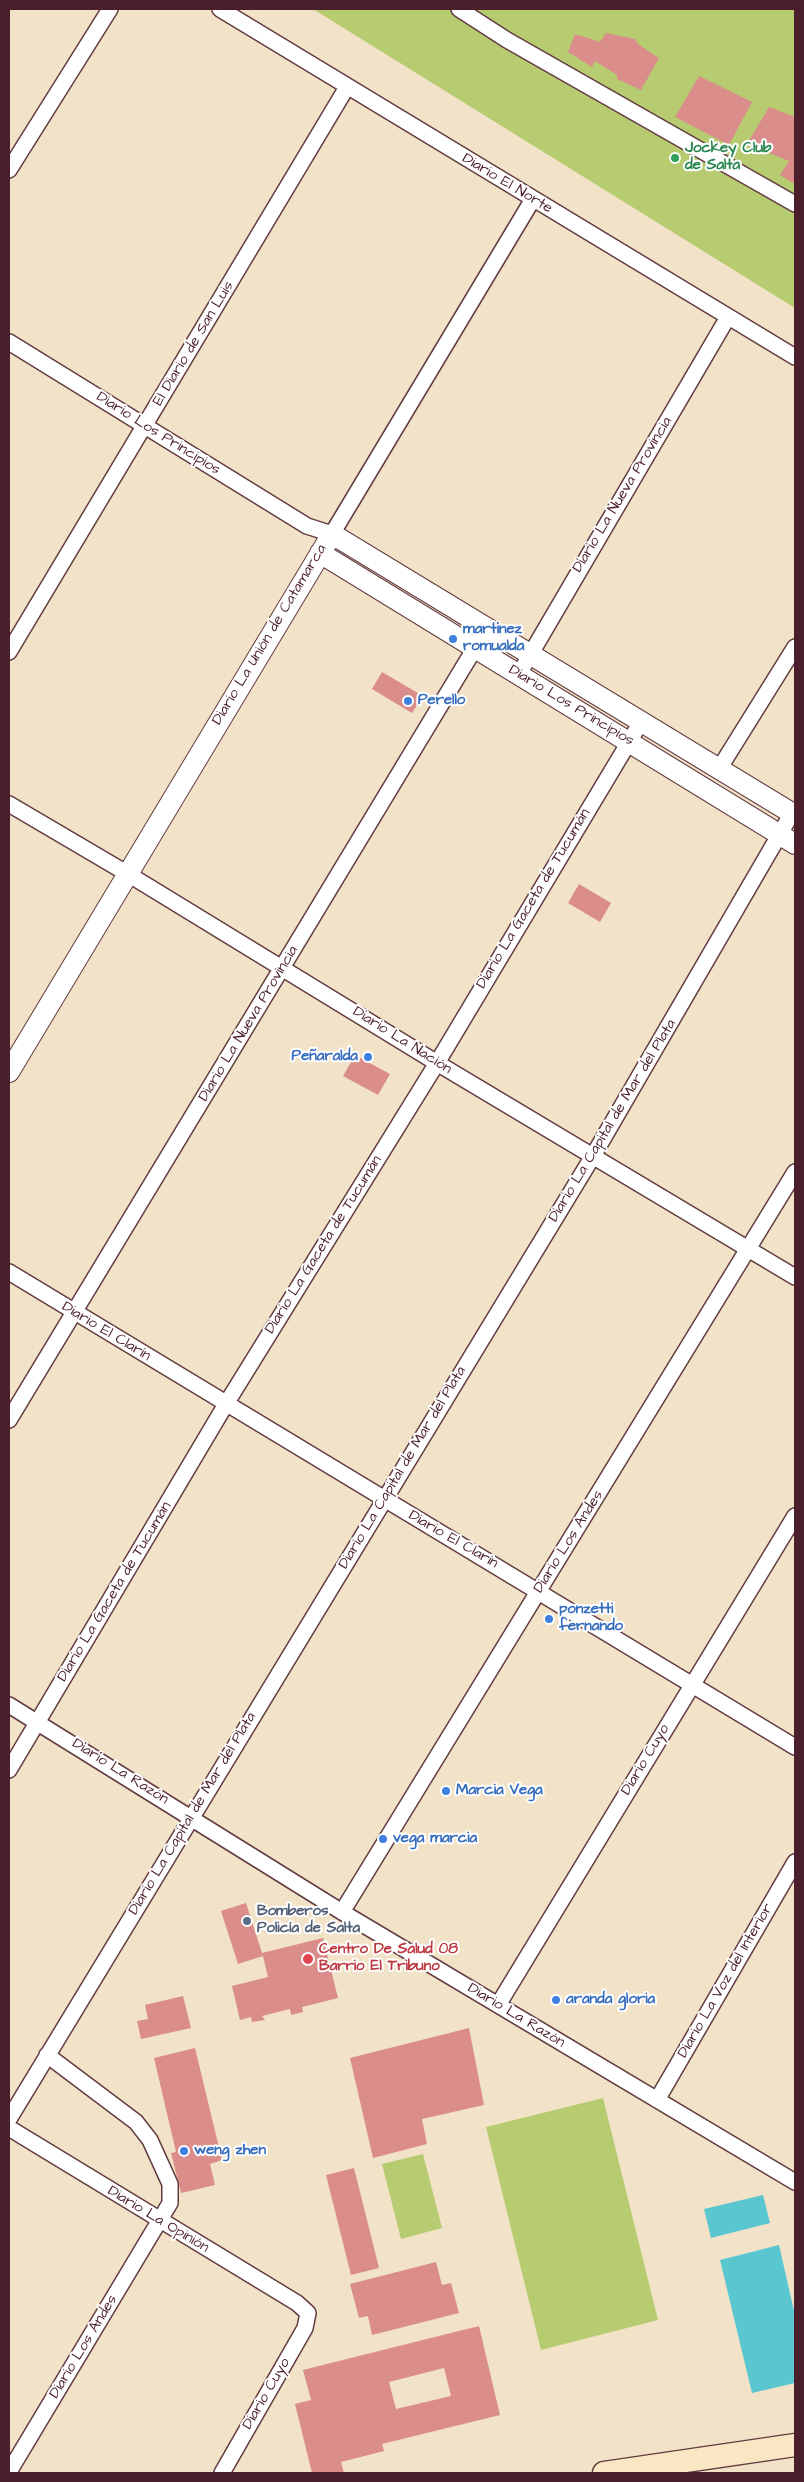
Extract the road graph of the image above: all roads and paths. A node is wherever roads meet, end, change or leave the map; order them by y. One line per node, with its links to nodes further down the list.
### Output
1 (110, 9): 5 (street)
2 (220, 9): 4 (street, Diario El Norte)
3 (459, 9): 7 (street)
4 (347, 87): 6 (street, Diario El Norte); 11 (street, El Diario de San Luis)
5 (9, 170)
6 (533, 199): 8 (street, Diario El Norte); 13 (street, Diario La Unión de Catamarca)
7 (795, 204)
8 (728, 317): 10 (street, Diario El Norte); 19 (street, Diario La Nueva Provincia)
9 (9, 342): 11 (street, Diario Los Principios)
10 (795, 357)
11 (146, 426): 12 (street, Diario Los Principios); 18 (street, El Diario de San Luis)
12 (307, 526): 13 (street, Diario Los Principios); 14 (street)
13 (332, 534): 14 (street, Diario La Unión de Catamarca); 15 (street, Diario Los Principios)
14 (320, 553): 17 (street, Diario Los Principios); 27 (street, Diario La Unión de Catamarca)
15 (487, 628): 17 (street, Diario La Nueva Provincia); 19 (street, Diario Los Principios)
16 (795, 647): 23 (street)
17 (476, 650): 20 (street, Diario Los Principios); 28 (street, Diario La Nueva Provincia)
18 (9, 652)
19 (529, 654): 20 (street, Diario La Nueva Provincia); 21 (street, Diario Los Principios)
20 (519, 674): 22 (street, Diario Los Principios)
21 (641, 722): 22 (street, Diario La Gaceta de Tucumán); 23 (street, Diario Los Principios)
22 (628, 741): 26 (street, Diario Los Principios); 29 (street, Diario La Gaceta de Tucumán)
23 (719, 769): 25 (street, Diario Los Principios)
24 (9, 804): 27 (street, Diario La Nación)
25 (794, 814): 26 (street, Diario La Capital de Mar del Plata)
26 (788, 840): 31 (street, Diario La Capital de Mar del Plata)
27 (128, 874): 28 (street, Diario La Nación); 30 (street, Diario La Unión de Catamarca)
28 (283, 967): 29 (street, Diario La Nación); 36 (street, Diario La Nueva Provincia)
29 (437, 1063): 31 (street, Diario La Nación); 37 (street, Diario La Gaceta de Tucumán)
30 (9, 1072)
31 (594, 1156): 33 (street, Diario La Nación); 39 (street, Diario La Capital de Mar del Plata)
32 (795, 1172): 33 (street, Diario Los Andes)
33 (749, 1249): 35 (street, Diario La Nación); 41 (street, Diario Los Andes)
34 (9, 1272): 36 (street, Diario El Clarín)
35 (795, 1277)
36 (75, 1313): 37 (street, Diario El Clarín); 38 (street, Diario La Nueva Provincia)
37 (226, 1404): 39 (street, Diario El Clarín); 44 (street, Diario La Gaceta de Tucumán)
38 (9, 1420)
39 (384, 1500): 41 (street, Diario El Clarín); 47 (street, Diario La Capital de Mar del Plata)
40 (795, 1516): 42 (street, Diario Cuyo)
41 (539, 1591): 42 (street, Diario El Clarín); 49 (street, Diario Los Andes)
42 (691, 1684): 45 (street, Diario El Clarín); 50 (street, Diario Cuyo)
43 (9, 1704): 44 (street, Diario La Razón)
44 (38, 1722): 46 (street, Diario La Gaceta de Tucumán); 47 (street, Diario La Razón)
45 (795, 1747)
46 (9, 1770)
47 (191, 1816): 49 (street, Diario La Razón); 51 (street, Diario La Capital de Mar del Plata)
48 (795, 1862): 52 (street, Diario La Voz del Interior)
49 (342, 1912): 50 (street, Diario La Razón)
50 (498, 2005): 52 (street, Diario La Razón)
51 (47, 2055): 53 (street, Diario La Capital de Mar del Plata); 56 (street, Diario Los Andes)
52 (657, 2100): 55 (street, Diario La Razón)
53 (9, 2119)
54 (9, 2128): 56 (street, Diario La Opinión)
55 (795, 2182)
56 (158, 2221): 57 (street, Diario La Opinión); 59 (street, Diario Los Andes)
57 (308, 2313): 60 (street, Diario Cuyo)
58 (795, 2445): 61 (main road)
59 (9, 2472)
60 (222, 2473)
61 (604, 2473)

